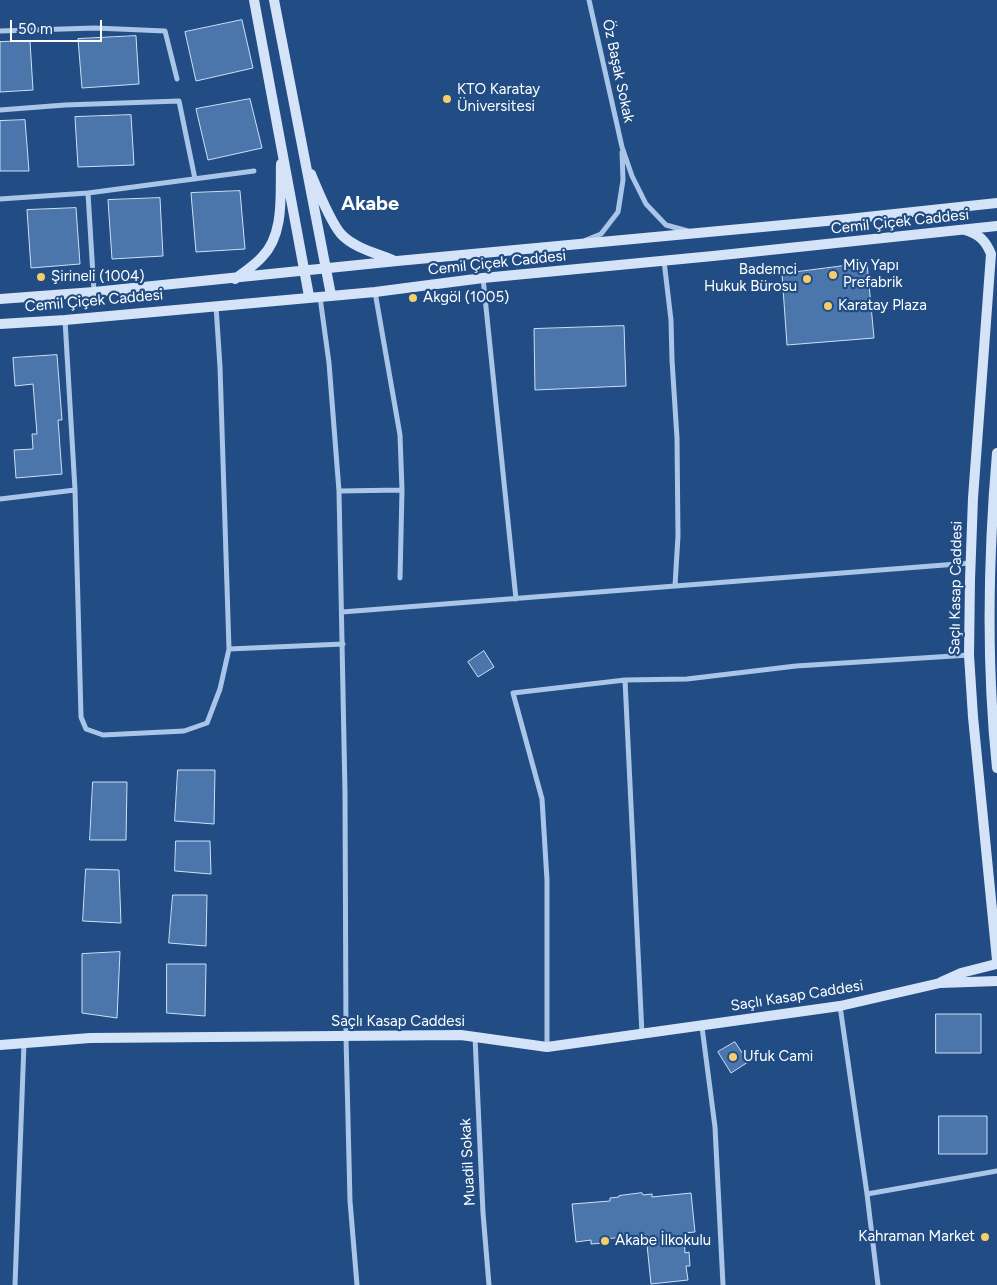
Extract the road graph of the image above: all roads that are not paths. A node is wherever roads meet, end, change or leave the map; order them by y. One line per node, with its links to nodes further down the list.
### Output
1 (254, 0): 7 (street)
2 (274, 0): 9 (street)
3 (589, 0): 8 (street, Öz Başak Sokak)
4 (0, 32): 5 (street)
5 (177, 79)
6 (0, 110): 11 (street)
7 (282, 145): 24 (street); 26 (street)
8 (622, 147): 17 (street); 19 (street)
9 (303, 156): 21 (street); 23 (street)
10 (254, 171): 11 (street)
11 (195, 179): 12 (street)
12 (88, 193): 13 (street); 27 (street)
13 (0, 199)
14 (997, 203): 17 (street, Cemil Çiçek Caddesi)
15 (997, 226): 16 (street, Cemil Çiçek Caddesi)
16 (964, 230): 20 (street); 22 (street, Cemil Çiçek Caddesi)
17 (696, 234): 19 (street, Cemil Çiçek Caddesi)
18 (997, 242): 20 (street)
19 (567, 246): 21 (street, Cemil Çiçek Caddesi)
20 (991, 254): 42 (street, Saçlı Kasap Caddesi)
21 (397, 261): 23 (street, Cemil Çiçek Caddesi)
22 (664, 261): 25 (street, Cemil Çiçek Caddesi); 44 (street)
23 (325, 268): 24 (street, Cemil Çiçek Caddesi); 29 (street)
24 (305, 272): 26 (street, Cemil Çiçek Caddesi); 30 (street)
25 (483, 278): 28 (street, Cemil Çiçek Caddesi); 45 (street)
26 (235, 279): 27 (street, Cemil Çiçek Caddesi)
27 (94, 292): 32 (street, Cemil Çiçek Caddesi)
28 (375, 292): 29 (street, Cemil Çiçek Caddesi); 38 (street)
29 (331, 295): 31 (street, Cemil Çiçek Caddesi)
30 (309, 296): 31 (street, Cemil Çiçek Caddesi); 33 (street, Cemil Çiçek Caddesi)
31 (320, 296): 39 (street)
32 (0, 299)
33 (216, 305): 34 (street, Cemil Çiçek Caddesi); 48 (street)
34 (65, 320): 35 (street, Cemil Çiçek Caddesi); 37 (street)
35 (0, 324)
36 (997, 453): 41 (street)
37 (75, 490): 40 (street); 48 (street)
38 (402, 490): 39 (street); 43 (street)
39 (339, 491): 46 (street)
40 (0, 499)
41 (993, 561): 49 (street)
42 (970, 563): 44 (street); 50 (street, Saçlı Kasap Caddesi)
43 (400, 578)
44 (675, 586): 45 (street)
45 (516, 599): 46 (street)
46 (342, 612): 47 (street)
47 (343, 644): 48 (street); 59 (street)
48 (229, 649)
49 (993, 653): 52 (street)
50 (969, 655): 51 (street); 53 (street, Saçlı Kasap Caddesi)
51 (625, 680): 58 (street); 63 (street)
52 (997, 768)
53 (997, 962): 54 (street); 55 (street, Saçlı Kasap Caddesi)
54 (997, 979): 55 (street, Saçlı Kasap Caddesi)
55 (940, 983): 56 (street, Saçlı Kasap Caddesi)
56 (840, 1006): 57 (street, Saçlı Kasap Caddesi); 65 (street)
57 (702, 1026): 58 (street, Saçlı Kasap Caddesi); 69 (street)
58 (642, 1034): 63 (street, Saçlı Kasap Caddesi)
59 (346, 1037): 60 (street, Saçlı Kasap Caddesi); 61 (street, Saçlı Kasap Caddesi); 67 (street)
60 (475, 1037): 63 (street, Saçlı Kasap Caddesi); 68 (street, Muadil Sokak)
61 (24, 1043): 62 (street, Saçlı Kasap Caddesi); 66 (street)
62 (0, 1045)
63 (547, 1047)
64 (997, 1171): 65 (street)
65 (867, 1194): 70 (street)
66 (14, 1285)
67 (357, 1285)
68 (489, 1285)
69 (723, 1285)
70 (878, 1285)

